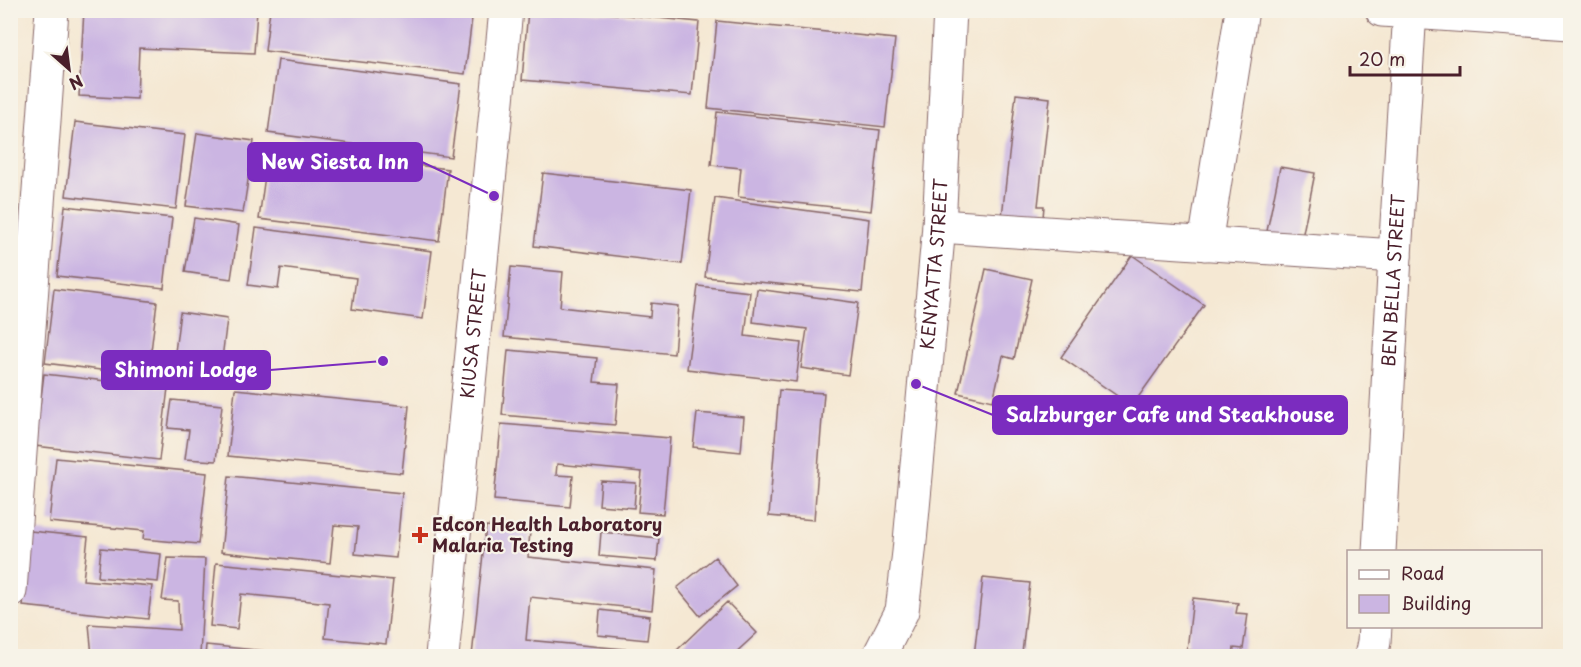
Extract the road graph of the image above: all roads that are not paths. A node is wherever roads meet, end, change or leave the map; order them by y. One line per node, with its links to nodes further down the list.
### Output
1 (52, 10): 11 (street)
2 (506, 10): 13 (street, KIUSA STREET)
3 (950, 10): 7 (street, KENYATTA STREET)
4 (1242, 10): 8 (street)
5 (1401, 11): 6 (street); 9 (street, BEN BELLA STREET)
6 (1570, 23)
7 (939, 226): 8 (street); 14 (street, KENYATTA STREET)
8 (1205, 243): 9 (street)
9 (1395, 256): 10 (street, BEN BELLA STREET)
10 (1379, 550)
11 (10, 591)
12 (1375, 628): 15 (street)
13 (442, 657)
14 (879, 657)
15 (1371, 657)

